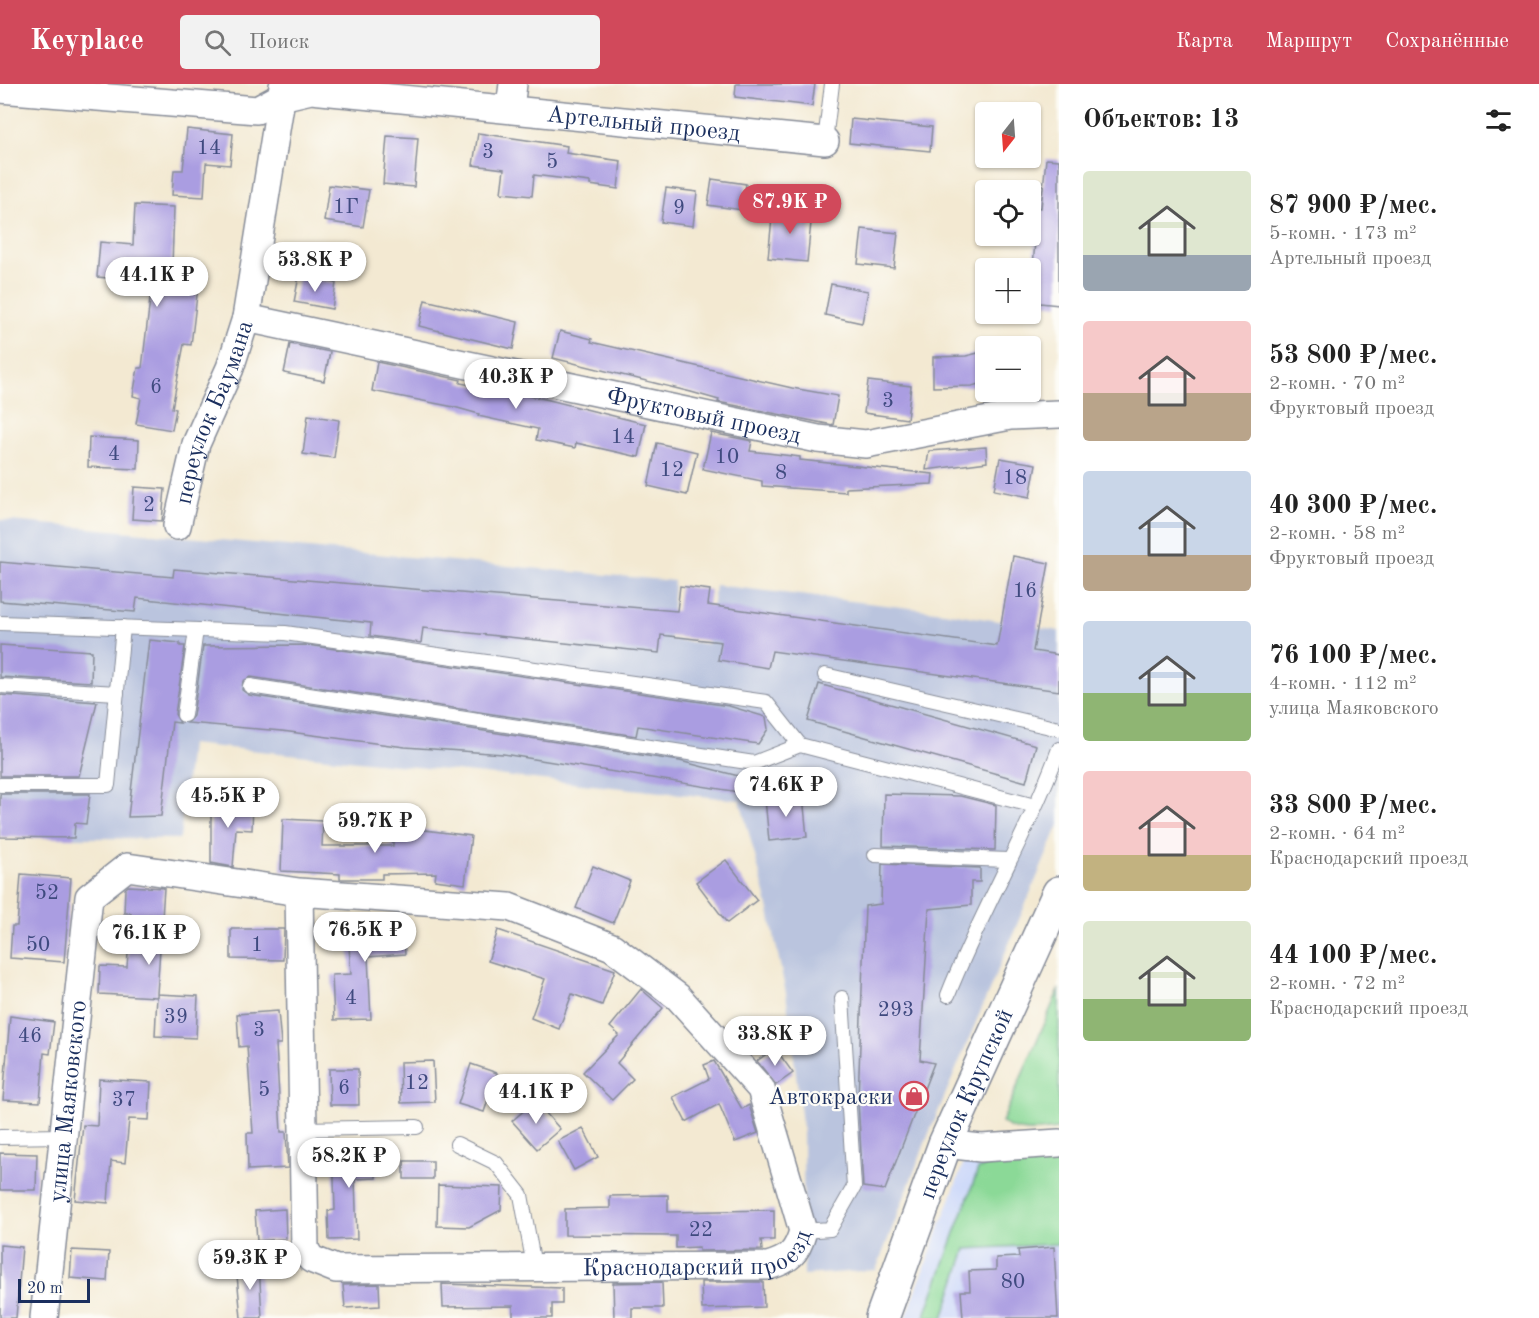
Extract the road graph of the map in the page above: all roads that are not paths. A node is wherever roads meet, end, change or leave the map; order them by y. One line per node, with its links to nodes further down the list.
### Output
1 (832, 84): 5 (lane)
2 (0, 89): 3 (street, Артельный проезд)
3 (282, 90): 4 (street, Артельный проезд); 6 (street, переулок Баумана)
4 (512, 96): 5 (street, Артельный проезд)
5 (825, 141)
6 (246, 318): 7 (street, Фруктовый проезд); 8 (street, переулок Баумана)
7 (1059, 414)
8 (177, 526)
9 (0, 623): 10 (lane)
10 (123, 627): 11 (lane); 15 (lane)
11 (196, 630): 16 (lane); 18 (lane)
12 (825, 675): 17 (lane)
13 (0, 686): 15 (lane)
14 (250, 686): 18 (lane)
15 (117, 693): 20 (lane)
16 (184, 715)
17 (1059, 729)
18 (800, 745): 21 (lane)
19 (1059, 748): 21 (lane)
20 (0, 785)
21 (1035, 806): 23 (lane)
22 (875, 855): 23 (lane)
23 (1008, 860): 27 (lane)
24 (127, 867): 25 (street, Краснодарский проезд); 31 (street, улица Маяковского)
25 (298, 892): 30 (street, Краснодарский проезд); 36 (street, Краснодарский проезд)
26 (1059, 894): 35 (street, переулок Крупской)
27 (948, 995)
28 (842, 998): 36 (lane)
29 (417, 1128): 30 (lane)
30 (301, 1129): 37 (street, Краснодарский проезд)
31 (64, 1136): 32 (lane); 38 (street, улица Маяковского)
32 (0, 1137)
33 (1059, 1143): 35 (street)
34 (457, 1144): 37 (lane)
35 (945, 1144): 39 (street, переулок Крупской)
36 (803, 1231): 37 (street, Краснодарский проезд)
37 (534, 1266)
38 (44, 1318)
39 (882, 1318)

